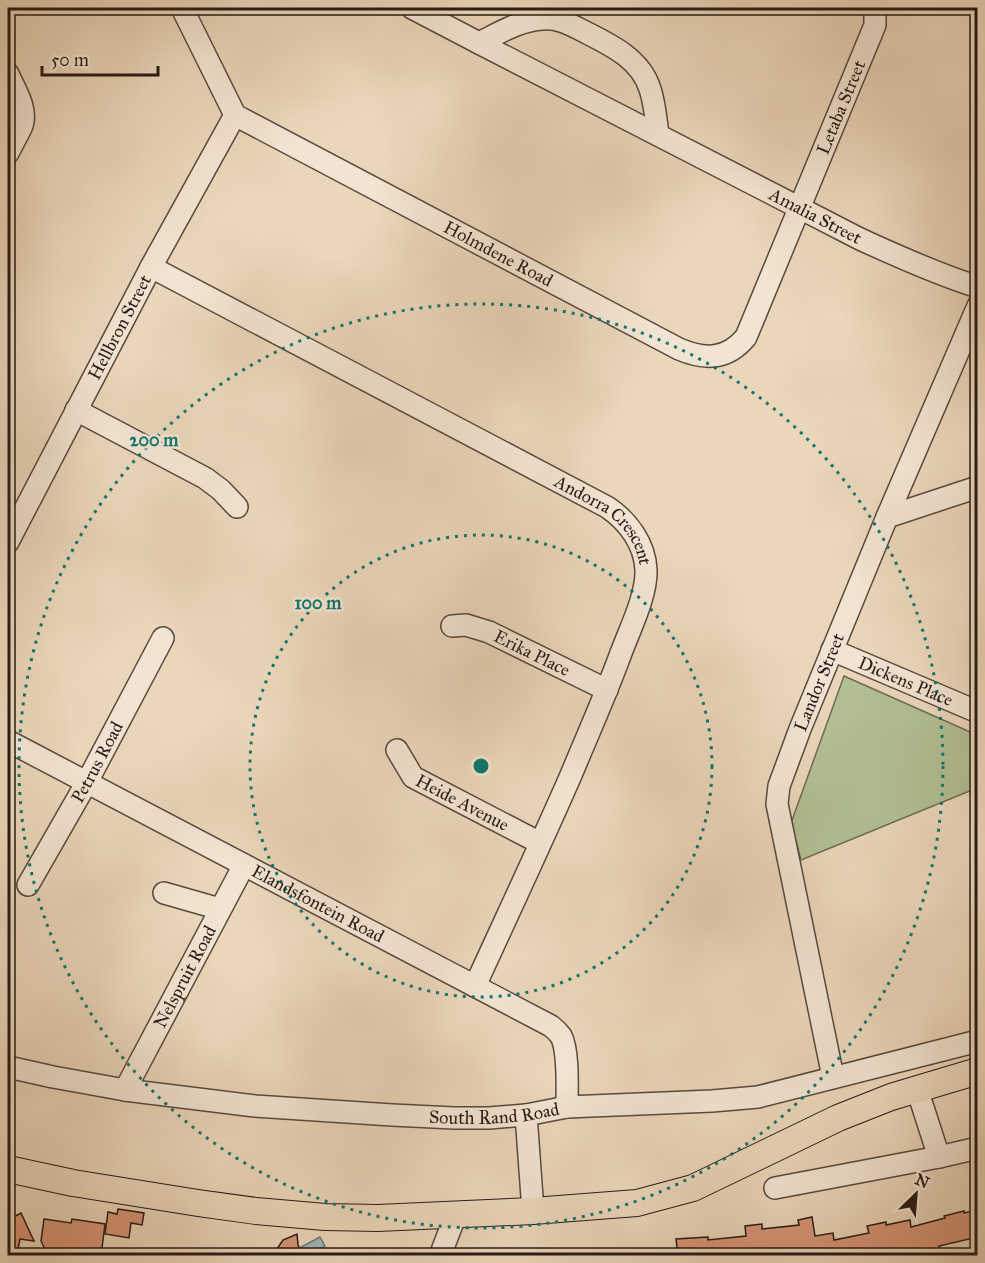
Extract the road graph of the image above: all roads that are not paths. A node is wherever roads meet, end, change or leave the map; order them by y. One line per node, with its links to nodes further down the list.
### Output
1 (182, 8): 6 (street)
2 (412, 8): 4 (street, Amalia Street)
3 (875, 8): 9 (street, Letaba Street)
4 (479, 43): 7 (street, Amalia Street); 7 (street)
5 (8, 74): 8 (street)
6 (235, 116): 9 (street, Holmdene Road); 10 (street, Hellbron Street)
7 (658, 135): 9 (street, Amalia Street)
8 (8, 153)
9 (798, 207): 11 (street, Amalia Street)
10 (151, 267): 13 (street, Hellbron Street); 22 (street, Andorra Crescent)
11 (978, 287)
12 (978, 306): 17 (street, Landor Street)
13 (76, 410): 15 (street, Hellbron Street); 16 (street)
14 (978, 487): 17 (street)
15 (16, 503): 18 (street, Hellbron Street)
16 (237, 507)
17 (887, 518): 21 (street, Landor Street)
18 (8, 542)
19 (452, 626): 22 (street, Erika Place)
20 (163, 638): 26 (street, Petrus Road)
21 (832, 650): 23 (street, Dickens Place); 36 (street, Landor Street)
22 (607, 690): 27 (street, Andorra Crescent)
23 (978, 712)
24 (8, 741): 26 (street, Elandsfontein Road)
25 (397, 750): 27 (street, Heide Avenue)
26 (87, 782): 28 (street, Elandsfontein Road); 29 (street, Petrus Road)
27 (540, 843): 32 (street, Andorra Crescent)
28 (244, 865): 31 (street, Nelspruit Road); 32 (street, Elandsfontein Road)
29 (28, 885)
30 (164, 893): 31 (street)
31 (220, 909): 40 (street, Nelspruit Road)
32 (475, 986): 41 (street, Elandsfontein Road)
33 (978, 1041): 36 (street, South Rand Road)
34 (8, 1067): 40 (street, South Rand Road)
35 (978, 1071): 38 (main road)
36 (833, 1077): 41 (street, South Rand Road)
37 (978, 1081): 38 (main road)
38 (942, 1083): 39 (main road)
39 (917, 1089): 44 (street); 47 (main road)
40 (125, 1090): 42 (street, South Rand Road)
41 (567, 1107): 42 (street, South Rand Road)
42 (526, 1115): 47 (street)
43 (978, 1148): 44 (street)
44 (939, 1157): 46 (street)
45 (8, 1169): 48 (main road)
46 (774, 1188)
47 (533, 1211): 48 (main road)
48 (456, 1214): 49 (street)
49 (440, 1256)

